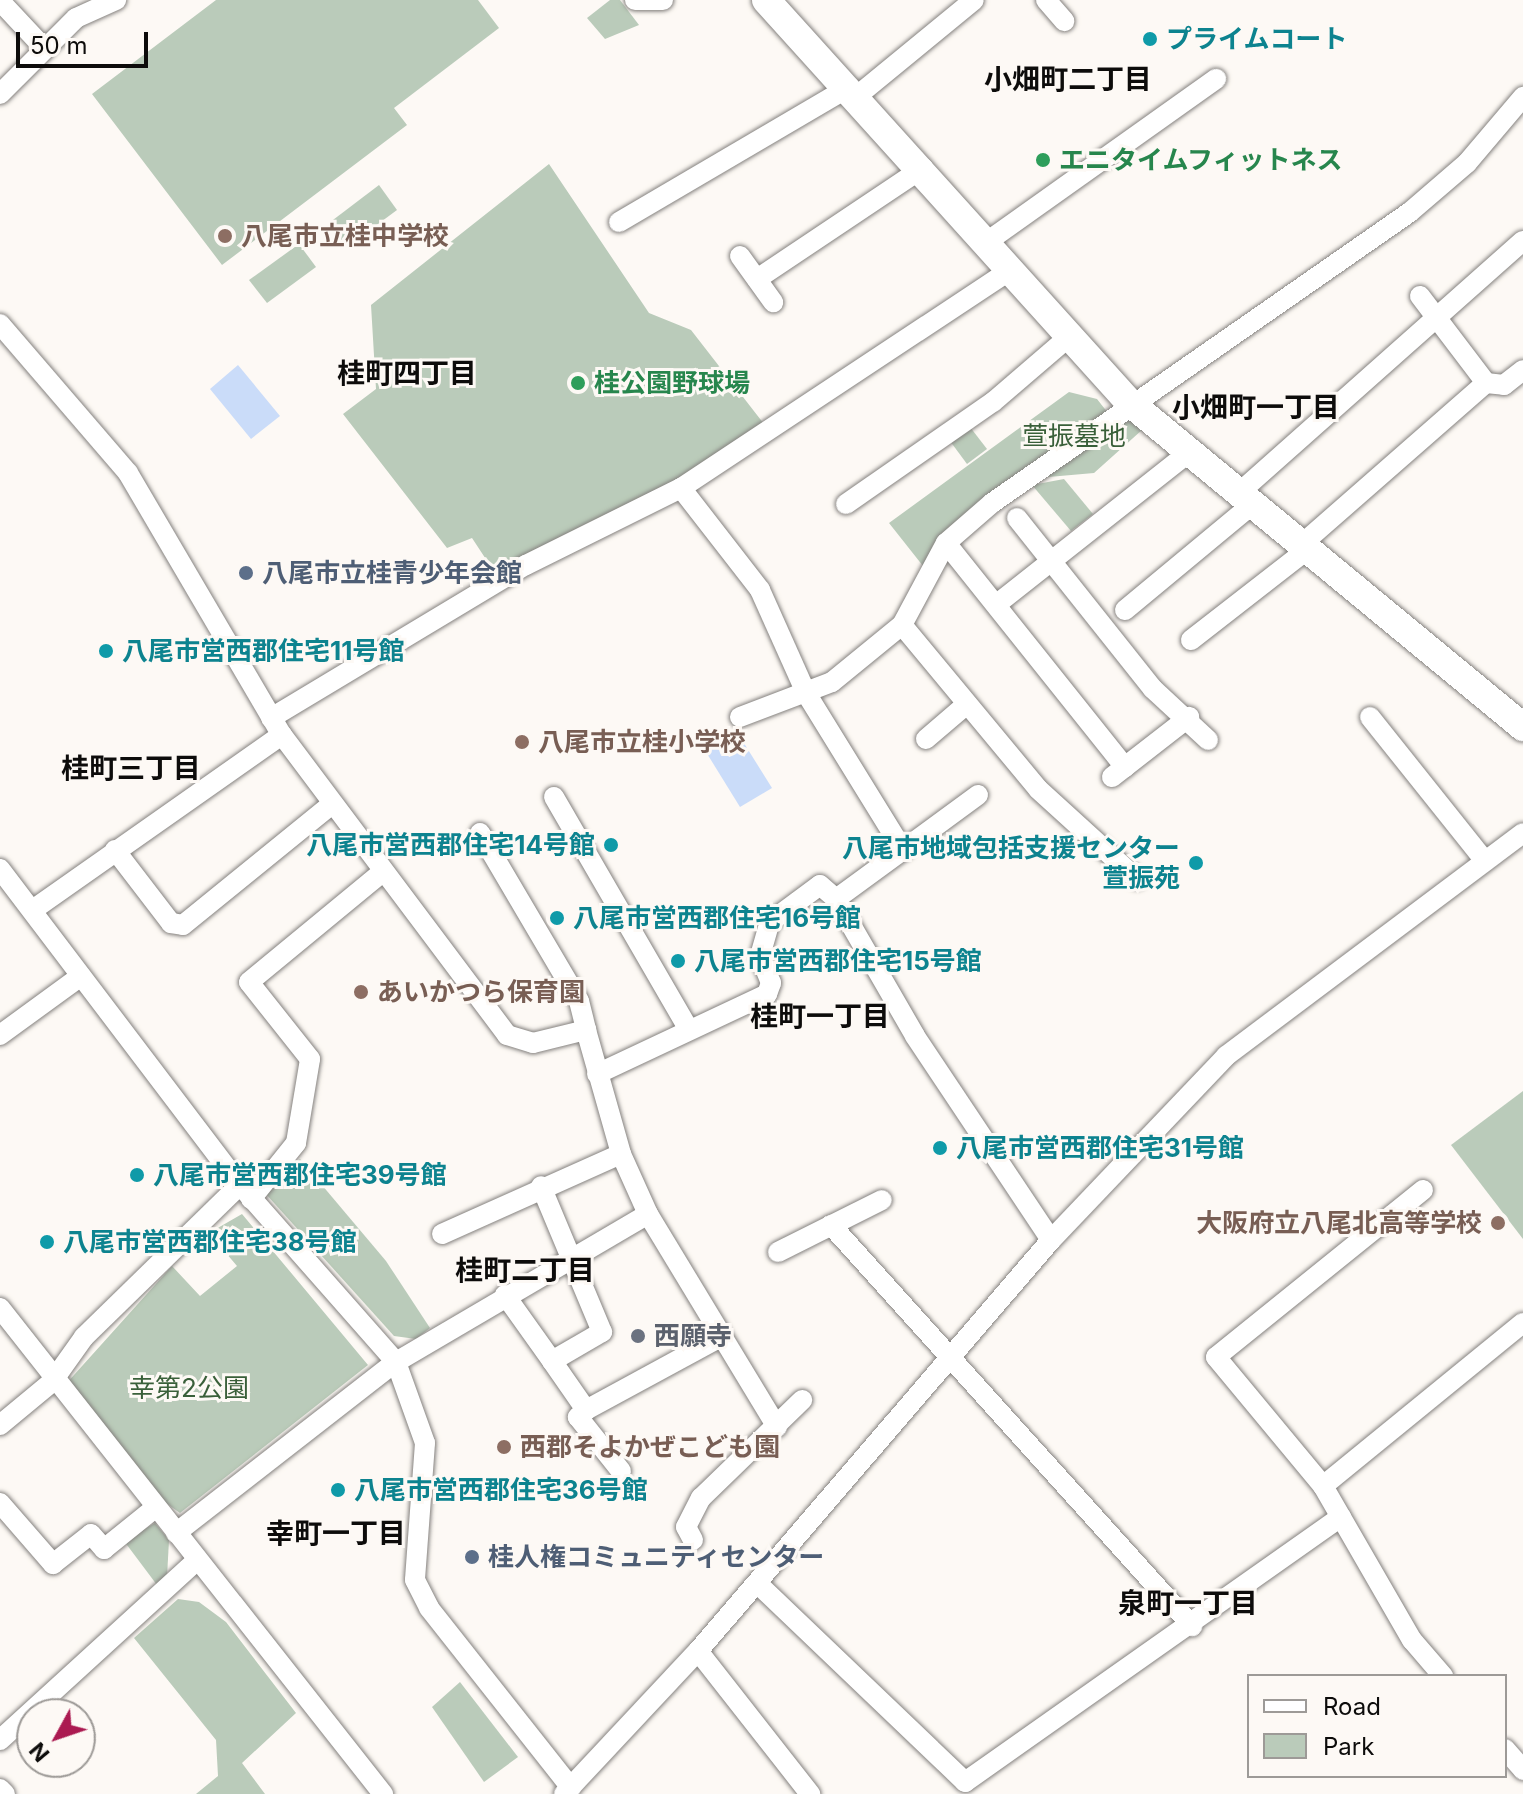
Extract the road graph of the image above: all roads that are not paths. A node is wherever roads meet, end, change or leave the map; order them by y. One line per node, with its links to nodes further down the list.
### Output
1 (116, 0): 9 (street)
2 (635, 0): 3 (street)
3 (663, 0)
4 (766, 0): 11 (street)
5 (974, 0): 11 (street)
6 (1046, 0): 8 (street)
7 (0, 1): 9 (street)
8 (1064, 21)
9 (43, 47): 12 (street)
10 (1216, 79): 16 (street)
11 (853, 91): 14 (street); 15 (street)
12 (0, 94)
13 (1523, 97): 28 (street)
14 (923, 168): 16 (street); 20 (street)
15 (619, 222)
16 (988, 241): 19 (street)
17 (1523, 241): 23 (street)
18 (740, 256): 20 (street)
19 (1012, 269): 25 (street); 30 (street)
20 (757, 279): 22 (street)
21 (1420, 296): 23 (street)
22 (773, 302)
23 (1436, 318): 27 (street); 31 (street)
24 (0, 324): 46 (street)
25 (1071, 335): 28 (street); 32 (street)
26 (1523, 370): 27 (street)
27 (1486, 383): 35 (street)
28 (1129, 402): 29 (street); 34 (street)
29 (1191, 451): 31 (street); 36 (street)
30 (681, 488): 41 (street); 46 (street)
31 (1247, 497): 35 (street); 38 (street)
32 (846, 504)
33 (1017, 518): 36 (street)
34 (946, 543): 37 (street); 39 (street)
35 (1305, 546): 40 (street); 47 (street)
36 (1050, 562): 37 (street); 44 (street)
37 (997, 604): 44 (street)
38 (1125, 610)
39 (902, 625): 41 (street); 42 (street)
40 (1191, 640)
41 (806, 693): 43 (street); 56 (street)
42 (967, 704): 48 (street); 60 (street)
43 (740, 717)
44 (1189, 717): 49 (street)
45 (1370, 717): 57 (street)
46 (277, 726): 52 (street); 55 (street)
47 (1523, 727)
48 (926, 739)
49 (1208, 740)
50 (978, 795): 56 (street)
51 (554, 797): 64 (street)
52 (332, 804): 55 (street); 59 (street)
53 (480, 833): 65 (street)
54 (1523, 833): 57 (street)
55 (115, 850): 62 (street)
56 (903, 850): 61 (street)
57 (1485, 861): 76 (street)
58 (0, 869): 62 (street)
59 (381, 873): 65 (street); 71 (street)
60 (1137, 879)
61 (836, 899): 64 (street); 76 (street)
62 (34, 909): 63 (street)
63 (81, 976): 66 (street); 71 (street)
64 (688, 1028): 67 (street)
65 (586, 1030): 67 (street)
66 (0, 1035)
67 (597, 1074): 68 (street)
68 (621, 1154): 69 (street); 73 (street)
69 (541, 1186): 75 (street); 78 (street)
70 (1423, 1190): 92 (street)
71 (245, 1192): 84 (street); 86 (street)
72 (882, 1200): 74 (street)
73 (648, 1214): 78 (street); 82 (street)
74 (831, 1225): 77 (street); 85 (street)
75 (442, 1234)
76 (1051, 1240): 85 (street)
77 (778, 1252)
78 (572, 1254): 79 (street); 83 (street)
79 (505, 1295): 83 (street); 84 (street)
80 (0, 1308): 86 (street)
81 (1523, 1323): 92 (street)
82 (717, 1339): 88 (street); 90 (street)
83 (552, 1361): 88 (street)
84 (396, 1362): 96 (street); 107 (street)
85 (949, 1363): 99 (street); 100 (street)
86 (52, 1382): 89 (street); 94 (street)
87 (802, 1400): 90 (street)
88 (586, 1410): 91 (street)
89 (0, 1425)
90 (777, 1427): 97 (street)
91 (621, 1471)
92 (1323, 1486): 95 (street)
93 (0, 1503): 94 (street)
94 (156, 1507): 96 (street)
95 (1341, 1517): 100 (street); 102 (street)
96 (176, 1533): 98 (street)
97 (693, 1540)
98 (196, 1561): 103 (street); 109 (street)
99 (757, 1583): 100 (street); 101 (street)
100 (1192, 1626)
101 (698, 1651): 107 (street); 110 (street)
102 (1441, 1674)
103 (0, 1740)
104 (1507, 1751): 105 (street)
105 (1523, 1770)
106 (0, 1789): 108 (street)
107 (568, 1791)
108 (5, 1794)
109 (383, 1794)
110 (810, 1794)

